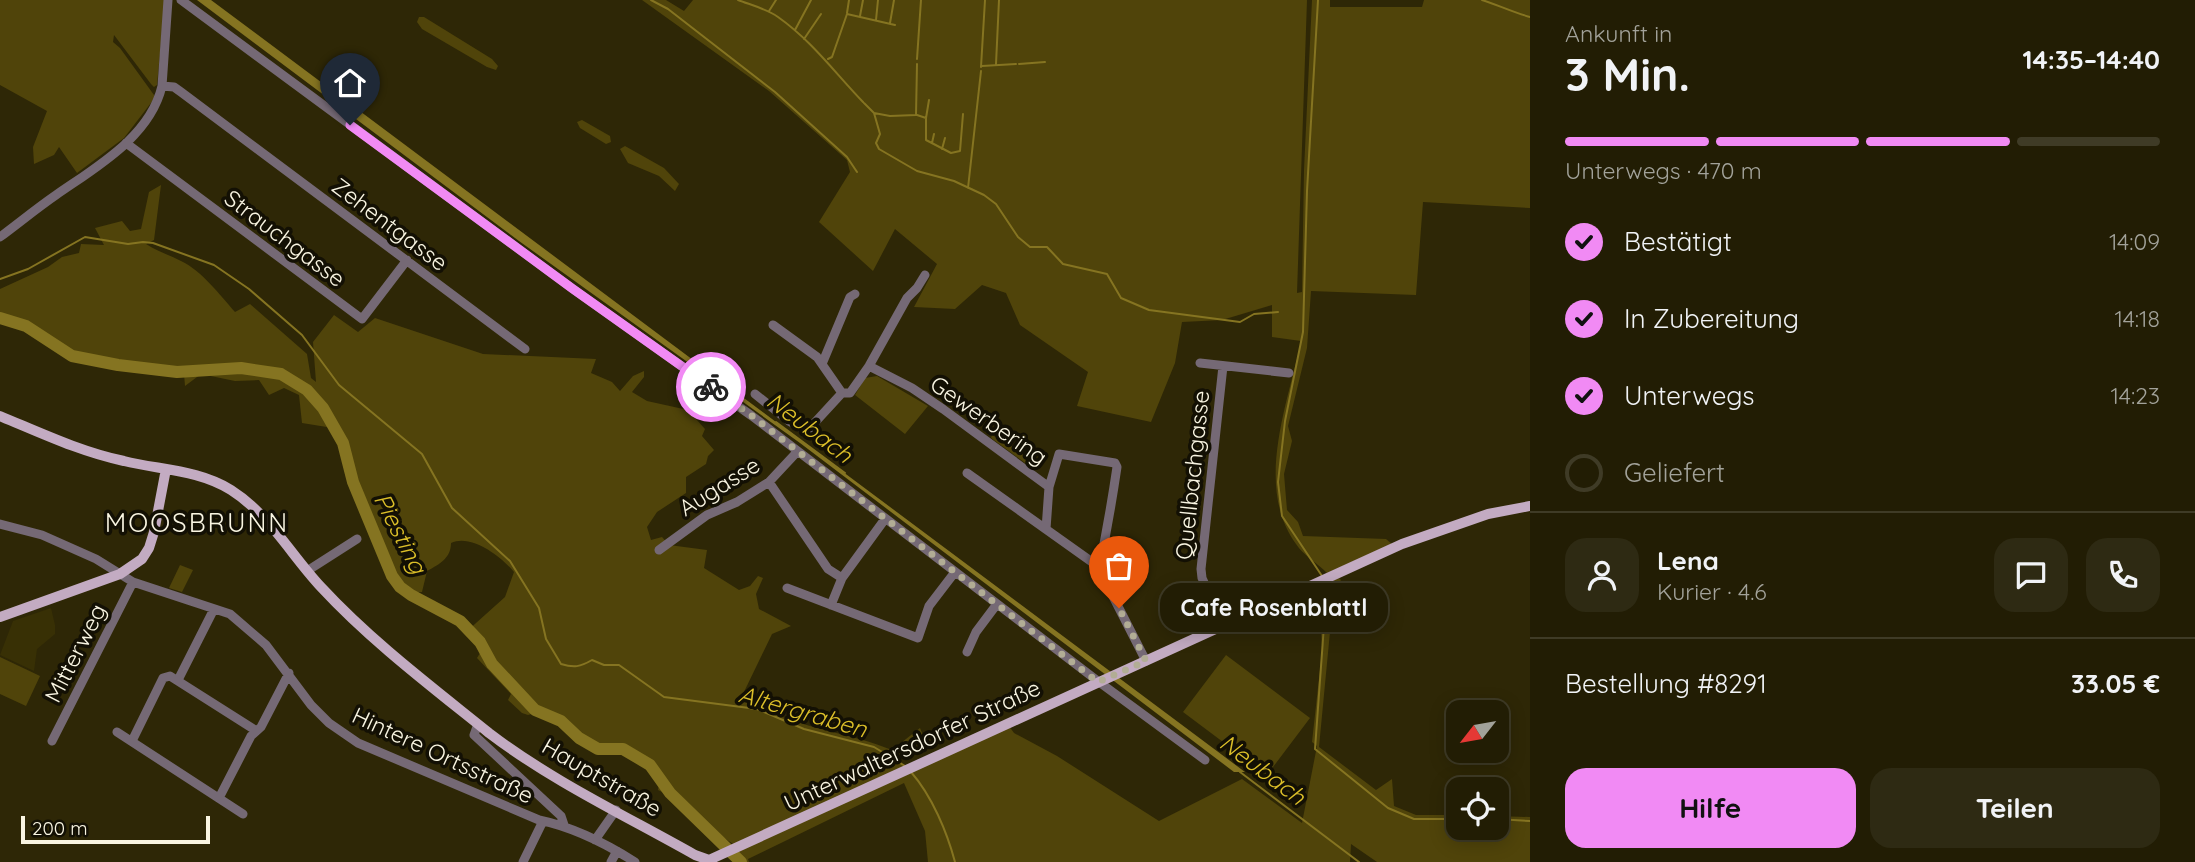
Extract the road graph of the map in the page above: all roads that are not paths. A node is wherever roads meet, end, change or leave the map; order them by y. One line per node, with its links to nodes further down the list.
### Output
1 (169, 0): 3 (street)
2 (181, 0): 19 (street)
3 (162, 86): 4 (street); 6 (street, Zehentgasse)
4 (126, 143): 5 (street); 6 (street, Strauchgasse)
5 (0, 237)
6 (407, 260): 10 (street, Zehentgasse)
7 (925, 275): 13 (street)
8 (855, 294): 12 (street)
9 (773, 326): 12 (street)
10 (525, 349)
11 (1200, 363): 14 (street, Quellbachgasse)
12 (822, 364): 16 (street)
13 (869, 366): 16 (street); 23 (street, Gewerbering)
14 (1223, 366): 15 (street, Quellbachgasse); 41 (street, Quellbachgasse)
15 (1290, 373)
16 (842, 393): 17 (street)
17 (755, 394)
18 (0, 416): 20 (main road)
19 (797, 452): 22 (street, Augasse); 25 (street)
20 (166, 469): 31 (main road, Hauptstraße); 33 (main road)
21 (967, 473): 27 (street)
22 (769, 482): 29 (street, Augasse); 34 (street)
23 (1049, 487): 27 (street, Gewerbering); 30 (street)
24 (1530, 506): 41 (main road, Unterwaltersdorfer Straße)
25 (885, 519): 32 (street); 34 (street)
26 (0, 524): 33 (street, Hintere Ortsstraße)
27 (1046, 529): 30 (street)
28 (357, 539): 31 (street)
29 (659, 550)
30 (1099, 569): 43 (street)
31 (307, 571): 47 (main road, Hauptstraße)
32 (955, 572): 37 (street); 38 (street)
33 (120, 574): 35 (street, Hintere Ortsstraße); 40 (main road)
34 (842, 578): 38 (street)
35 (133, 582): 39 (street, Hintere Ortsstraße); 50 (street, Mitterweg)
36 (787, 589): 38 (street)
37 (998, 604): 42 (street); 46 (street)
38 (831, 605)
39 (215, 608): 44 (street, Hintere Ortsstraße); 45 (street)
40 (0, 617)
41 (1224, 626): 43 (main road, Unterwaltersdorfer Straße)
42 (967, 652)
43 (1146, 661): 46 (main road, Unterwaltersdorfer Straße)
44 (289, 673): 48 (street); 56 (street, Hintere Ortsstraße)
45 (178, 680): 48 (street); 51 (street)
46 (1102, 681): 52 (street); 60 (main road, Unterwaltersdorfer Straße)
47 (478, 724): 54 (main road, Hauptstraße); 57 (street, Hauptstraße)
48 (255, 730): 53 (street)
49 (117, 732): 51 (street)
50 (52, 741)
51 (132, 741): 53 (street)
52 (1205, 760)
53 (219, 798): 55 (street)
54 (616, 810): 58 (street); 60 (main road, Hauptstraße)
55 (243, 814)
56 (543, 821): 57 (street, Hintere Ortsstraße); 61 (street)
57 (564, 825): 58 (street, Hintere Ortsstraße)
58 (595, 840): 59 (street, Hintere Ortsstraße)
59 (617, 850): 62 (street); 63 (street, Hintere Ortsstraße)
60 (710, 861)
61 (523, 862)
62 (611, 862)
63 (635, 862)

